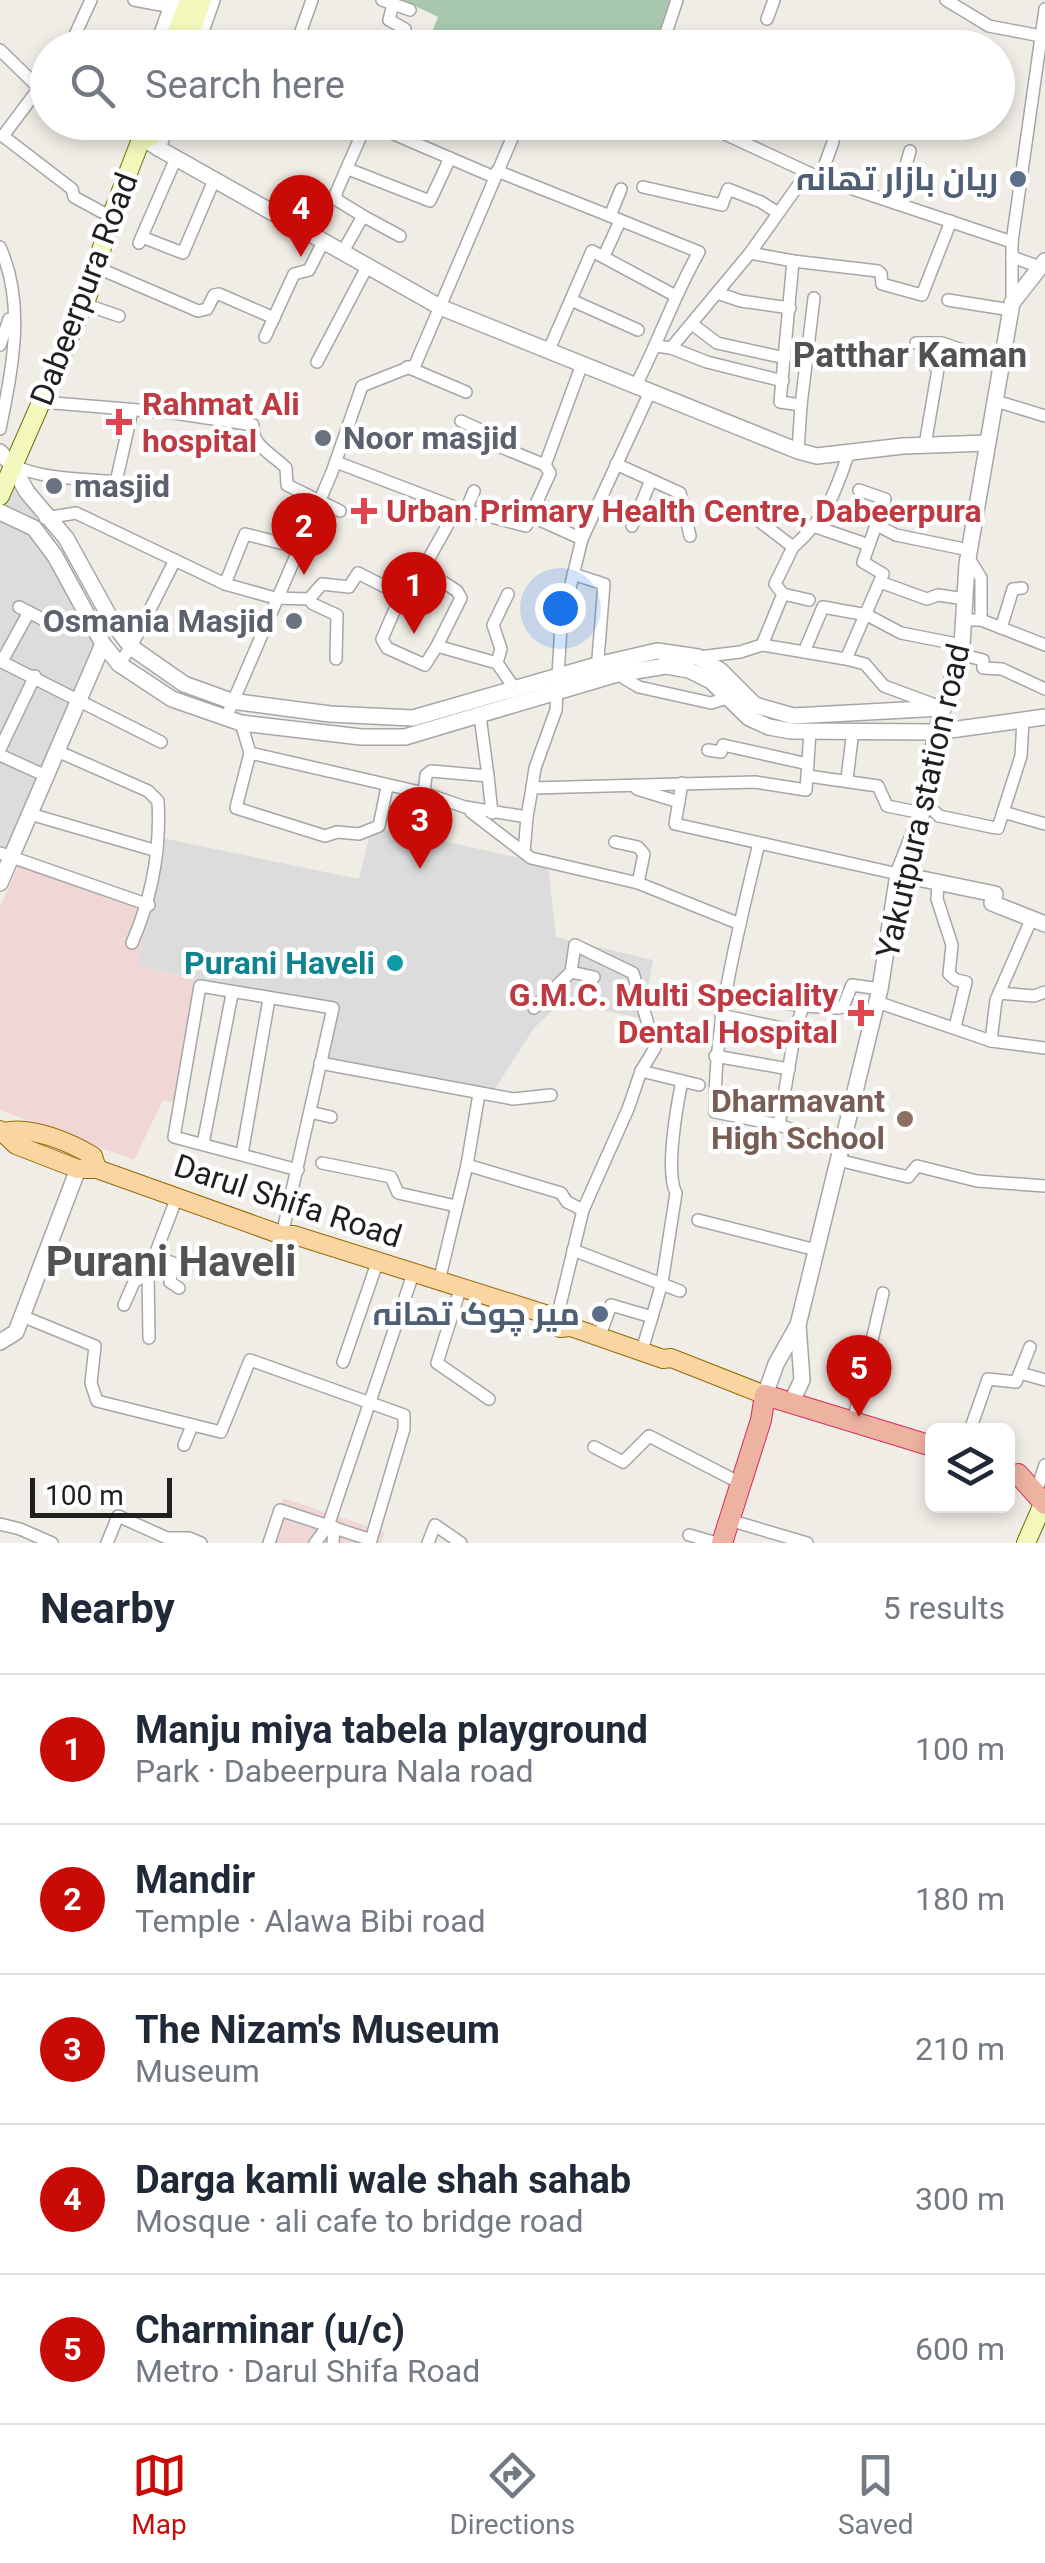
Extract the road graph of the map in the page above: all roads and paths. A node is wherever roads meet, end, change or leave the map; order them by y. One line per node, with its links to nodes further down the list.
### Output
1 (92, 0): 13 (street)
2 (134, 0): 9 (street)
3 (202, 0): 16 (main road)
4 (212, 0): 17 (street)
5 (312, 0): 18 (street)
6 (678, 0): 20 (street)
7 (774, 0): 12 (street)
8 (946, 0): 21 (street)
9 (178, 2): 14 (street); 15 (main road)
10 (396, 4): 19 (street)
11 (1045, 9): 23 (street)
12 (767, 20)
13 (78, 30)
14 (165, 30)
15 (174, 30)
16 (191, 30)
17 (201, 30)
18 (301, 30)
19 (405, 30)
20 (667, 30)
21 (1010, 30)
22 (1015, 31): 23 (street)
23 (1041, 36): 51 (street)
24 (0, 50): 25 (street)
25 (30, 79)
26 (30, 100): 46 (street)
27 (141, 140): 46 (main road, Dabeerpura Road)
28 (153, 140): 35 (street)
29 (359, 140): 37 (street)
30 (407, 140): 36 (street)
31 (511, 140): 38 (street)
32 (738, 140): 39 (street)
33 (833, 140): 39 (street)
34 (910, 151): 43 (street)
35 (176, 158): 40 (street); 40 (street)
36 (450, 158): 37 (street); 38 (street)
37 (348, 169): 45 (street)
38 (496, 174): 47 (street); 69 (street)
39 (814, 176): 43 (street); 44 (street)
40 (215, 178): 50 (street)
41 (643, 188): 44 (street)
42 (621, 189): 47 (street)
43 (895, 203): 48 (street)
44 (778, 214): 53 (street)
45 (362, 216): 49 (street); 54 (street)
46 (111, 217): 59 (main road, Dabeerpura Road)
47 (615, 218): 55 (street); 63 (street)
48 (950, 221): 51 (street); 57 (street)
49 (400, 236)
50 (323, 242): 54 (street); 72 (street)
51 (1012, 242): 56 (street)
52 (0, 247): 96 (street)
53 (750, 253): 57 (street); 62 (street)
54 (342, 254): 60 (street)
55 (604, 256): 63 (street); 65 (street)
56 (1012, 256): 58 (street); 68 (street)
57 (793, 261): 70 (street)
58 (1043, 264): 68 (street, Yakutpura station road)
59 (98, 268): 67 (main road, Dabeerpura Road); 72 (street)
60 (367, 268): 69 (street); 84 (street)
61 (0, 272): 77 (street)
62 (718, 293): 70 (street); 73 (street)
63 (674, 295): 79 (street)
64 (814, 298): 92 (street)
65 (571, 300): 74 (street); 81 (street)
66 (948, 300): 68 (street)
67 (84, 304): 71 (street); 91 (main road, Dabeerpura Road)
68 (1012, 306): 83 (street, Yakutpura station road)
69 (440, 307): 81 (street); 86 (street)
70 (790, 308): 82 (street)
71 (119, 316)
72 (274, 318): 75 (street)
73 (692, 324): 80 (street); 82 (street)
74 (638, 330)
75 (265, 337)
76 (930, 343): 78 (street); 83 (street); 98 (street)
77 (1, 344)
78 (916, 344)
79 (656, 346): 80 (street); 88 (street)
80 (671, 348): 87 (street)
81 (548, 352): 85 (street)
82 (785, 358): 87 (street)
83 (1004, 359): 90 (street, Yakutpura station road)
84 (317, 362)
85 (582, 364): 88 (street); 104 (street)
86 (407, 367): 89 (street); 102 (street)
87 (783, 381): 92 (street)
88 (643, 389): 99 (street); 103 (street)
89 (466, 392)
90 (996, 401): 94 (street); 97 (street, Yakutpura station road)
91 (42, 402): 93 (street); 101 (main road, Dabeerpura Road)
92 (800, 406): 99 (street)
93 (132, 411): 106 (street); 111 (street)
94 (1045, 416)
95 (461, 421): 104 (street)
96 (0, 429)
97 (987, 443): 98 (street); 127 (street, Yakutpura station road)
98 (926, 445): 100 (street)
99 (798, 451): 100 (street)
100 (849, 452): 120 (street)
101 (6, 458): 106 (street); 110 (main road, Dabeerpura Road); 115 (street)
102 (336, 462): 111 (street); 112 (street)
103 (616, 464): 105 (street); 123 (street)
104 (545, 465): 116 (street)
105 (651, 480): 119 (street); 122 (street)
106 (116, 482): 107 (street)
107 (132, 484)
108 (474, 490): 112 (street)
109 (859, 490): 118 (street)
110 (0, 496)
111 (319, 502): 113 (street); 126 (street)
112 (462, 509): 116 (street); 129 (street)
113 (340, 510)
114 (0, 512): 121 (street)
115 (47, 516): 121 (street); 128 (street); 149 (street)
116 (532, 516): 123 (street)
117 (754, 518): 125 (street)
118 (875, 524): 124 (street); 127 (street)
119 (632, 526)
120 (816, 527): 124 (street); 125 (street)
121 (34, 528): 146 (street)
122 (690, 536)
123 (582, 539): 130 (street)
124 (870, 545): 131 (street)
125 (792, 547): 136 (street)
126 (300, 548): 132 (street); 137 (street)
127 (968, 553): 139 (street, Yakutpura station road); 143 (street)
128 (175, 560): 132 (street); 149 (street)
129 (423, 569): 134 (street); 150 (street)
130 (573, 574): 159 (street); 162 (street)
131 (880, 582): 139 (street); 141 (street)
132 (225, 584): 137 (street)
133 (1022, 588): 145 (street)
134 (399, 594): 138 (street); 150 (street)
135 (508, 594): 157 (street)
136 (783, 594): 140 (street); 147 (street)
137 (275, 598): 138 (street); 166 (street)
138 (308, 598): 154 (street)
139 (965, 599): 142 (street, Yakutpura station road)
140 (809, 600)
141 (867, 615): 151 (street); 152 (street); 155 (street)
142 (964, 620): 143 (street); 151 (street, Yakutpura station road)
143 (981, 620): 145 (street)
144 (50, 623): 156 (street)
145 (1001, 628): 148 (street)
146 (103, 644): 158 (street); 167 (street)
147 (762, 645): 152 (street); 153 (street)
148 (1045, 645)
149 (131, 646): 158 (street); 166 (street)
150 (437, 646): 157 (street)
151 (960, 649): 164 (street); 168 (street, Yakutpura station road)
152 (804, 652): 155 (street)
153 (698, 657): 159 (street); 165 (street)
154 (336, 659)
155 (846, 659): 168 (street)
156 (1, 661): 161 (street)
157 (497, 663): 163 (street)
158 (118, 664): 174 (street)
159 (597, 672): 160 (street); 162 (street)
160 (617, 674): 165 (street); 165 (street)
161 (35, 676): 167 (street); 184 (street)
162 (557, 685): 163 (street); 170 (street); 192 (street)
163 (516, 689): 172 (street)
164 (1045, 689)
165 (727, 690): 175 (street)
166 (231, 700): 172 (street); 174 (street)
167 (78, 701): 181 (street); 183 (street)
168 (942, 708): 169 (street); 179 (street, Yakutpura station road)
169 (905, 711): 175 (street); 177 (street)
170 (480, 716): 180 (street); 188 (street)
171 (1045, 717): 173 (street)
172 (385, 718): 180 (street)
173 (1023, 720): 179 (street); 198 (street)
174 (234, 721): 180 (street); 185 (street)
175 (792, 724): 178 (street)
176 (853, 730): 177 (street); 178 (street); 189 (street)
177 (903, 730): 179 (street)
178 (810, 732): 186 (street)
179 (936, 732): 197 (street, Yakutpura station road)
180 (384, 738)
181 (160, 742)
182 (708, 750): 186 (street)
183 (57, 751): 187 (street); 205 (street)
184 (0, 752): 187 (street)
185 (250, 754): 191 (street); 191 (street)
186 (808, 770): 189 (street); 190 (street)
187 (46, 776): 200 (street)
188 (488, 776): 194 (street); 199 (street)
189 (847, 779): 197 (street)
190 (682, 783): 193 (street); 195 (street)
191 (387, 787): 194 (street)
192 (532, 788): 193 (street); 201 (street)
193 (633, 788): 195 (street)
194 (424, 793): 196 (street)
195 (679, 802): 204 (street)
196 (466, 807): 199 (street); 206 (street)
197 (923, 807): 198 (street); 208 (street, Yakutpura station road)
198 (1003, 812): 202 (street)
199 (492, 813): 201 (street)
200 (30, 814): 205 (street); 207 (street)
201 (527, 817): 206 (street)
202 (1045, 824)
203 (615, 842): 210 (street)
204 (759, 843): 208 (street); 214 (street)
205 (157, 851): 212 (street)
206 (524, 852): 210 (street)
207 (5, 856): 209 (street); 212 (street)
208 (898, 874): 211 (street); 221 (street, Yakutpura station road)
209 (0, 883)
210 (638, 883): 214 (street)
211 (938, 883): 213 (street); 227 (street)
212 (148, 904): 215 (street)
213 (1038, 922): 219 (street)
214 (740, 924): 226 (street)
215 (132, 943)
216 (571, 972): 217 (street); 225 (street); 234 (street)
217 (594, 978)
218 (1045, 992): 219 (street)
219 (999, 993): 229 (street)
220 (232, 994): 222 (street); 243 (street); 243 (street)
221 (878, 996): 224 (street); 227 (street); 245 (street, Yakutpura station road)
222 (269, 998): 232 (street); 244 (street)
223 (750, 998): 224 (street)
224 (803, 1006): 228 (street)
225 (534, 1008)
226 (721, 1014): 228 (street); 231 (street)
227 (954, 1026): 229 (street)
228 (795, 1031): 233 (street)
229 (991, 1041): 230 (street)
230 (1045, 1048)
231 (715, 1056): 233 (street); 241 (street)
232 (320, 1063): 237 (street); 239 (street)
233 (789, 1068): 241 (street)
234 (641, 1070): 235 (street); 254 (street)
235 (682, 1081): 236 (street); 264 (street)
236 (699, 1085)
237 (478, 1094): 238 (street); 247 (street)
238 (551, 1095)
239 (310, 1112): 240 (street); 250 (street)
240 (331, 1117)
241 (779, 1125): 245 (street)
242 (2, 1131): 248 (main road, Darul Shifa Road); 249 (main road)
243 (203, 1144): 244 (street)
244 (242, 1154): 250 (street)
245 (840, 1154): 251 (street); 258 (street, Yakutpura station road)
246 (322, 1163): 253 (street)
247 (467, 1165): 253 (street); 254 (street)
248 (78, 1169): 249 (main road, Darul Shifa Road); 270 (street)
249 (98, 1169): 252 (main road, Darul Shifa Road)
250 (298, 1170): 256 (street)
251 (1045, 1186)
252 (177, 1198): 256 (main road, Darul Shifa Road); 259 (street)
253 (456, 1206): 263 (street)
254 (583, 1210): 257 (street)
255 (698, 1220): 258 (street)
256 (284, 1235): 260 (main road); 263 (main road, Darul Shifa Road)
257 (573, 1250): 264 (street); 272 (street)
258 (816, 1250): 273 (street, Yakutpura station road)
259 (154, 1256): 261 (street); 265 (street)
260 (375, 1269): 262 (main road); 279 (street)
261 (148, 1273): 269 (street); 275 (street)
262 (410, 1280): 268 (main road); 285 (street)
263 (439, 1281): 272 (main road, Darul Shifa Road)
264 (662, 1283): 266 (street); 271 (street)
265 (179, 1288)
266 (680, 1291)
267 (883, 1293): 287 (street)
268 (458, 1296): 272 (main road); 283 (street)
269 (124, 1305)
270 (22, 1316): 276 (street); 289 (street)
271 (652, 1318): 274 (street); 278 (street)
272 (562, 1323): 274 (main road, Darul Shifa Road)
273 (798, 1325): 282 (street); 284 (street, Yakutpura station road)
274 (600, 1335): 278 (main road, Darul Shifa Road)
275 (149, 1338)
276 (0, 1342)
277 (1030, 1347): 280 (street)
278 (642, 1350): 282 (main road, Darul Shifa Road)
279 (343, 1362)
280 (1020, 1372): 281 (street); 288 (street)
281 (1045, 1380)
282 (760, 1394): 284 (highway); 286 (highway)
283 (489, 1399)
284 (791, 1403): 286 (highway); 287 (highway)
285 (369, 1404): 289 (street); 298 (street); 298 (street)
286 (761, 1420): 294 (highway)
287 (853, 1422): 290 (highway)
288 (973, 1423)
289 (192, 1426): 291 (street)
290 (925, 1444)
291 (184, 1446)
292 (594, 1447): 294 (street)
293 (1015, 1473): 295 (highway)
294 (740, 1482): 296 (highway)
295 (1042, 1488): 310 (main road)
296 (729, 1520): 308 (highway); 309 (street)
297 (0, 1524): 300 (street)
298 (331, 1526): 303 (street); 304 (street); 305 (street)
299 (689, 1535): 308 (street)
300 (52, 1543)
301 (107, 1543): 302 (street)
302 (201, 1543)
303 (269, 1543)
304 (315, 1543)
305 (333, 1543)
306 (428, 1543): 307 (street)
307 (461, 1543)
308 (719, 1543)
309 (807, 1543)
310 (1026, 1543)

